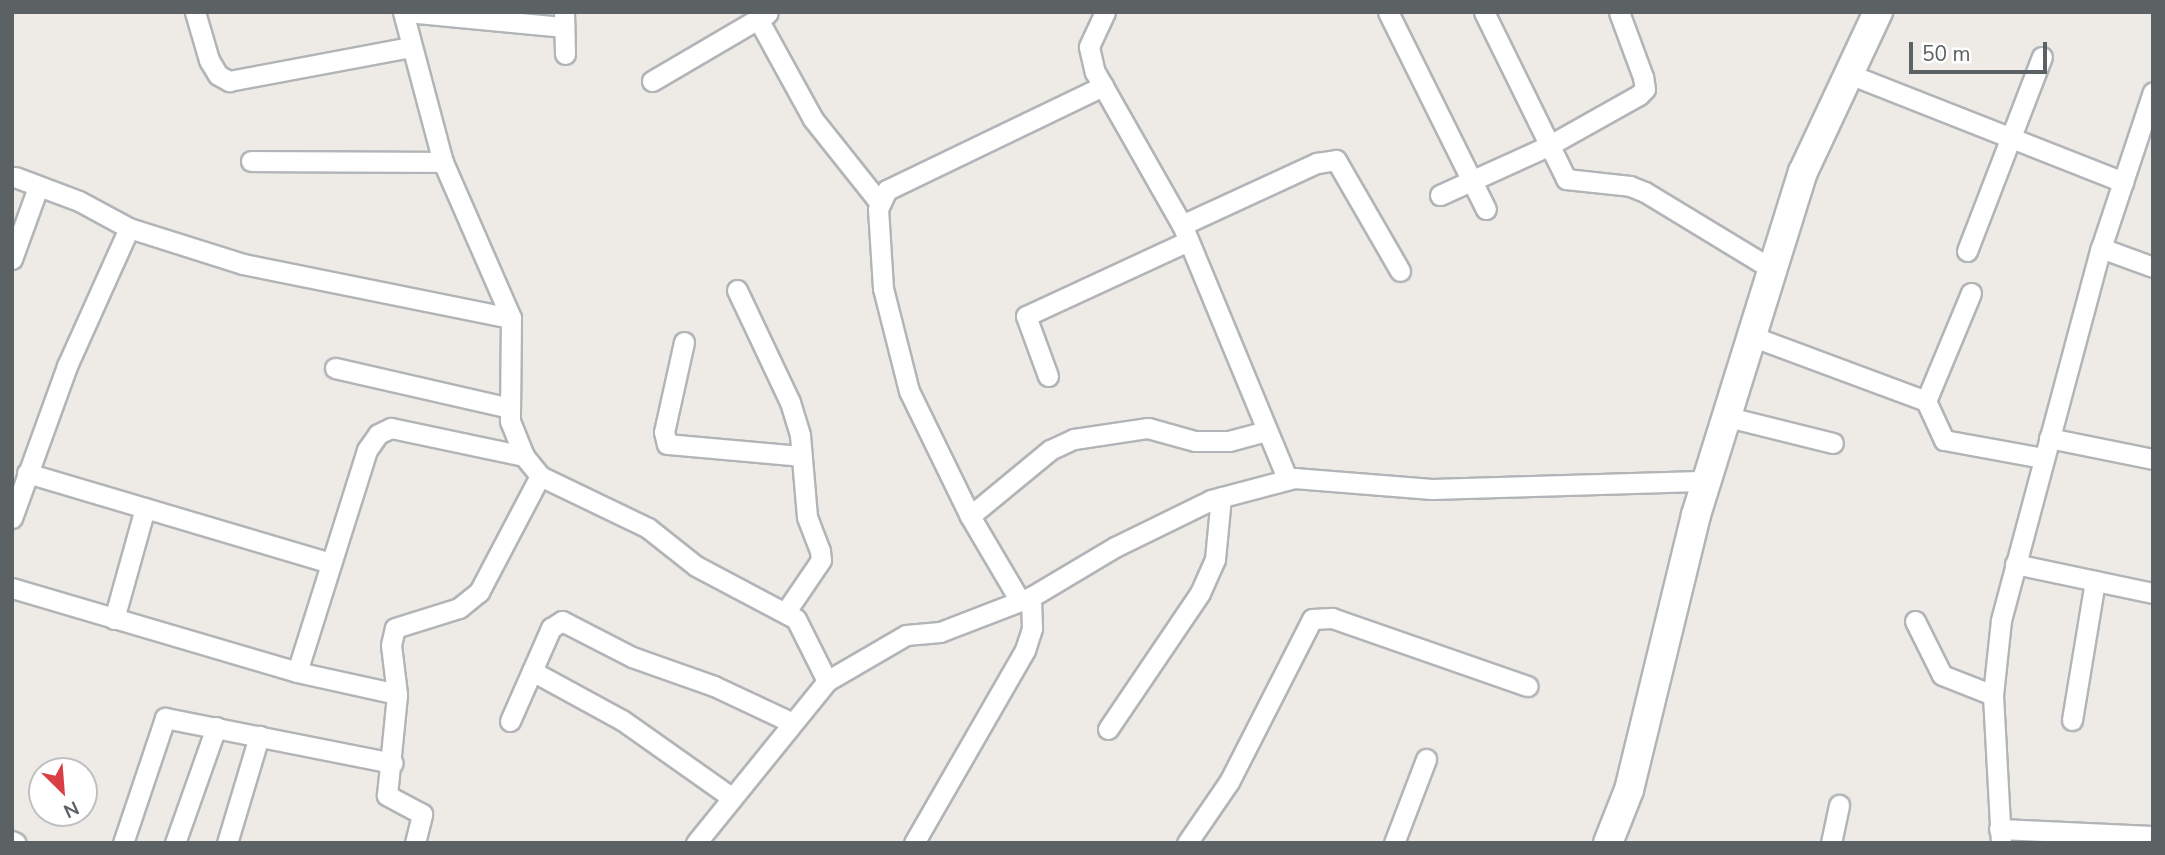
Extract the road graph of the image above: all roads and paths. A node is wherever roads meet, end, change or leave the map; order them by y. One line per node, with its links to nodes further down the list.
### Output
1 (195, 12): 10 (street)
2 (405, 12): 9 (street); 10 (street)
3 (1105, 12): 15 (street)
4 (1388, 12): 22 (street)
5 (1484, 12): 18 (street)
6 (1619, 12): 18 (street)
7 (1878, 12): 13 (street)
8 (764, 15): 14 (street); 26 (street)
9 (564, 20): 11 (street)
10 (410, 47): 20 (street)
11 (565, 54)
12 (2042, 57): 17 (street)
13 (1849, 74): 17 (street); 35 (street)
14 (652, 81)
15 (1103, 86): 26 (street); 29 (street)
16 (2153, 92): 23 (street)
17 (2010, 137): 23 (street); 31 (street)
18 (1548, 146): 22 (street); 35 (street)
19 (251, 160): 20 (street)
20 (443, 162): 38 (street)
21 (15, 177): 24 (street)
22 (1472, 180): 25 (street); 27 (street)
23 (2123, 182): 30 (street)
24 (38, 187): 28 (street); 32 (street)
25 (1440, 194)
26 (879, 202): 59 (street)
27 (1486, 209)
28 (129, 228): 38 (street); 53 (street)
29 (1185, 233): 34 (street); 42 (street); 46 (street)
30 (2101, 248): 33 (street); 47 (street)
31 (1967, 251)
32 (12, 259)
33 (2153, 267)
34 (1400, 271)
35 (1775, 271): 39 (street)
36 (737, 290): 50 (street)
37 (1971, 292): 43 (street)
38 (511, 318): 44 (street)
39 (1754, 337): 43 (street); 45 (street)
40 (684, 342): 50 (street)
41 (335, 368): 44 (street)
42 (1048, 376)
43 (1926, 401): 51 (street)
44 (509, 408): 49 (street)
45 (1728, 417): 48 (street); 56 (street)
46 (1267, 431): 55 (street); 59 (street)
47 (2049, 438): 51 (street); 52 (street)
48 (1833, 443)
49 (524, 456): 54 (street); 61 (street)
50 (801, 456): 67 (street)
51 (2043, 458): 62 (street)
52 (2153, 459)
53 (27, 473): 58 (street); 60 (street)
54 (540, 477): 67 (street); 74 (street)
55 (1287, 478): 56 (street); 57 (street)
56 (1708, 481): 96 (street)
57 (1221, 497): 66 (street); 80 (street)
58 (145, 508): 61 (street); 68 (street)
59 (970, 516): 66 (street)
60 (12, 518)
61 (331, 563): 71 (street)
62 (2015, 564): 63 (street); 75 (street)
63 (2095, 581): 65 (street); 76 (street)
64 (12, 588): 68 (street)
65 (2153, 593)
66 (1026, 599): 72 (street); 93 (street)
67 (785, 613): 72 (street)
68 (114, 618): 71 (street)
69 (1915, 621): 75 (street)
70 (532, 671): 77 (street); 78 (street); 84 (street)
71 (297, 672): 74 (street)
72 (827, 681): 78 (street)
73 (1527, 686): 94 (street)
74 (397, 694): 83 (street)
75 (1993, 695): 86 (street)
76 (2072, 720)
77 (510, 721)
78 (791, 722): 84 (street)
79 (216, 727): 81 (street); 88 (street); 89 (street)
80 (1108, 729)
81 (259, 736): 83 (street); 90 (street)
82 (1426, 759): 95 (street)
83 (393, 762): 91 (street)
84 (731, 797): 92 (street)
85 (1839, 806): 97 (street)
86 (2000, 836): 87 (street)
87 (2153, 836)
88 (123, 843)
89 (175, 843)
90 (227, 843)
91 (415, 843)
92 (696, 843)
93 (914, 843)
94 (1186, 843)
95 (1394, 843)
96 (1608, 843)
97 (1831, 843)

